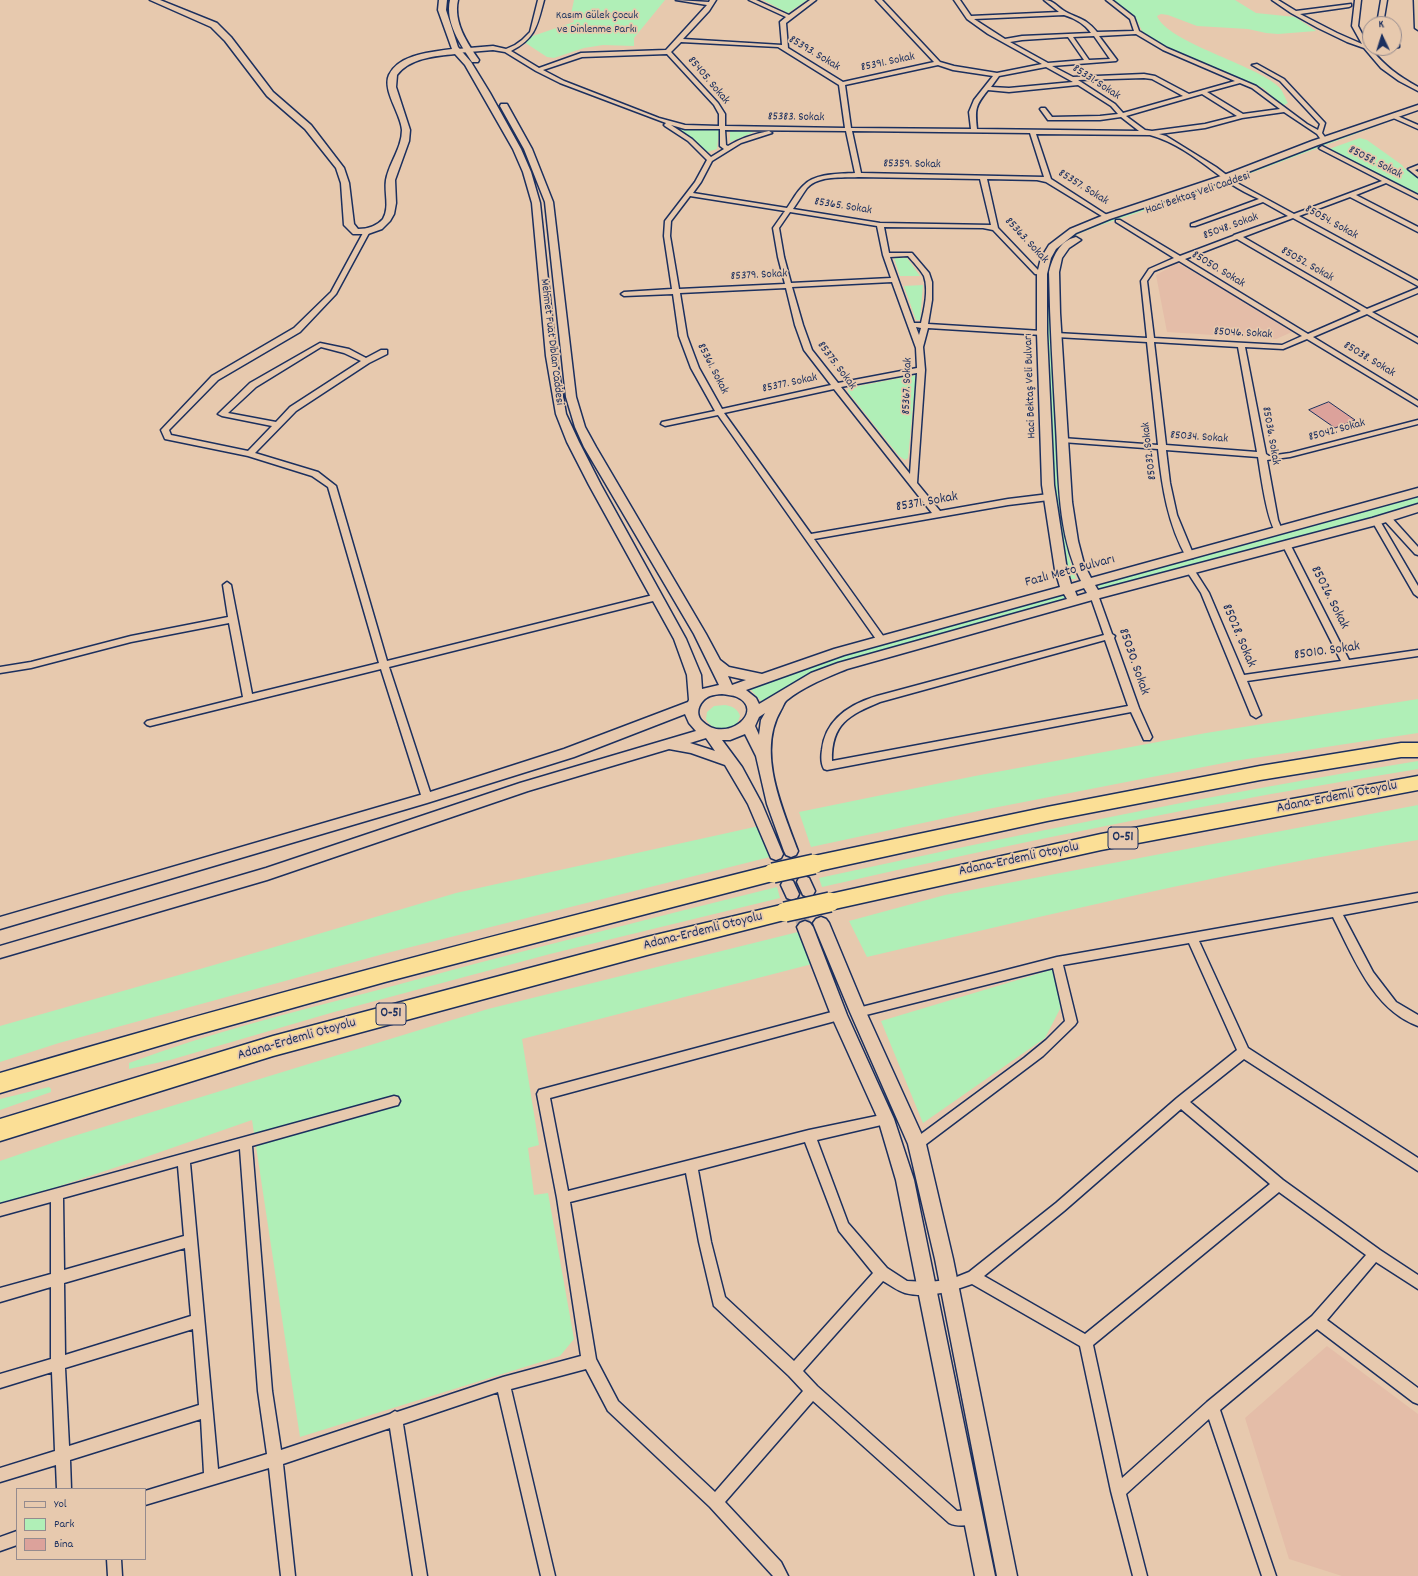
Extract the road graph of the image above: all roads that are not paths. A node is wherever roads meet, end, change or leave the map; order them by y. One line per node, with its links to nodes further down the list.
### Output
1 (154, 0): 89 (main road)
2 (443, 0): 34 (main road, Mehmet Fuat Diblan Caddesi)
3 (454, 0): 33 (main road, Mehmet Fuat Diblan Caddesi)
4 (541, 0): 35 (street)
5 (679, 0): 16 (street)
6 (752, 0): 22 (street)
7 (813, 0): 22 (street)
8 (879, 0): 39 (street)
9 (957, 0): 23 (street, 85331. Sokak)
10 (1047, 0): 19 (street)
11 (1109, 0): 25 (street)
12 (1275, 0): 20 (street)
13 (1358, 0): 28 (street)
14 (1384, 0): 21 (street)
15 (1415, 1): 18 (street)
16 (712, 2): 29 (street)
17 (1349, 5): 20 (street)
18 (1418, 10): 24 (street)
19 (1064, 13): 23 (street); 26 (street)
20 (1296, 13): 31 (street)
21 (1381, 16)
22 (790, 17): 32 (street)
23 (969, 18): 30 (street, 85331. Sokak)
24 (1418, 28)
25 (1137, 32): 26 (street); 45 (street, 85058. Sokak)
26 (1096, 35): 27 (street); 38 (street)
27 (1070, 36): 30 (street); 38 (street)
28 (1362, 37)
29 (679, 40): 32 (street, 85393. Sokak); 36 (street)
30 (1005, 41): 40 (street, 85331. Sokak)
31 (1362, 45)
32 (785, 48): 47 (street, 85393. Sokak)
33 (468, 50): 34 (street, 85383. Sokak); 35 (street, 85383. Sokak); 146 (main road, Mehmet Fuat Diblan Caddesi)
34 (457, 51): 89 (main road); 140 (main road, Mehmet Fuat Diblan Caddesi)
35 (507, 51): 42 (street, 85383. Sokak)
36 (668, 52): 42 (street); 61 (street, 85405. Sokak)
37 (1375, 56): 49 (street)
38 (1088, 62): 40 (street)
39 (938, 63): 43 (street); 47 (street, 85391. Sokak)
40 (1047, 65): 43 (street); 44 (street, 85331. Sokak)
41 (1255, 66): 67 (street)
42 (538, 70): 59 (street, 85383. Sokak)
43 (997, 75): 48 (street)
44 (1070, 79): 46 (street, 85331. Sokak); 51 (street)
45 (1240, 81): 50 (street); 54 (street, 85058. Sokak)
46 (1079, 83): 48 (street); 56 (street, 85331. Sokak)
47 (842, 84): 62 (street, 85393. Sokak)
48 (987, 88): 64 (street)
49 (1418, 89)
50 (1203, 92): 51 (street); 57 (street)
51 (1188, 96): 56 (street)
52 (1418, 107): 58 (main road, Haci Bektaş Veli Caddesi)
53 (1043, 109): 56 (street)
54 (1285, 110): 57 (street, 85383. Sokak); 67 (street, 85058. Sokak)
55 (1418, 113): 58 (main road, Haci Bektaş Veli Caddesi)
56 (1122, 115): 66 (street, 85331. Sokak)
57 (1242, 116): 66 (street, 85383. Sokak)
58 (1397, 118): 60 (street); 67 (main road, Haci Bektaş Veli Caddesi)
59 (657, 119): 61 (street, 85383. Sokak); 69 (street)
60 (1418, 127)
61 (723, 128): 63 (street, 85383. Sokak); 68 (street, 85405. Sokak)
62 (848, 129): 63 (street, 85383. Sokak); 64 (street, 85383. Sokak); 71 (street, 85393. Sokak)
63 (790, 130): 68 (street, 85361. Sokak)
64 (974, 130): 65 (street, 85383. Sokak)
65 (1032, 132): 66 (street, 85383. Sokak); 74 (street, 85357. Sokak)
66 (1152, 133): 75 (street, 85331. Sokak)
67 (1322, 141): 75 (main road, Haci Bektaş Veli Caddesi); 76 (street, 85058. Sokak)
68 (727, 148): 69 (street, 85361. Sokak)
69 (710, 160): 77 (street, 85361. Sokak)
70 (1418, 167): 72 (street)
71 (858, 175): 73 (street, 85359. Sokak); 81 (street, 85359. Sokak)
72 (1418, 175)
73 (984, 177): 74 (street, 85359. Sokak); 87 (street, 85363. Sokak)
74 (1048, 180): 83 (street, 85357. Sokak)
75 (1230, 180): 80 (street, 85054. Sokak); 83 (main road, Haci Bektaş Veli Caddesi); 84 (main road, Haci Bektaş Veli Caddesi)
76 (1387, 181): 78 (street, 85048. Sokak); 79 (street, 85058. Sokak)
77 (689, 194): 81 (street, 85365. Sokak); 98 (street, 85361. Sokak)
78 (1351, 195): 82 (street, 85048. Sokak); 88 (street)
79 (1418, 197)
80 (1263, 200): 82 (street, 85054. Sokak); 86 (street)
81 (790, 210): 85 (street, 85365. Sokak); 96 (street, 85375. Sokak)
82 (1294, 216): 90 (street, 85048. Sokak); 95 (street, 85054. Sokak)
83 (1107, 217): 93 (main road, Haci Bektaş Veli Bulvarı)
84 (1118, 222): 92 (street, 85050. Sokak); 104 (main road, Haci Bektaş Veli Caddesi)
85 (880, 225): 87 (street, 85365. Sokak); 91 (street, 85367. Sokak)
86 (1193, 225)
87 (995, 228): 93 (street, 85363. Sokak)
88 (1418, 230)
89 (366, 232): 121 (street)
90 (1236, 236): 92 (street, 85048. Sokak); 100 (street, 85052. Sokak)
91 (886, 254): 94 (street, 85367. Sokak); 102 (street)
92 (1178, 259): 105 (street, 85050. Sokak); 106 (street, 85048. Sokak)
93 (1042, 274): 103 (main road, Haci Bektaş Veli Bulvarı)
94 (895, 280): 96 (street, 85379. Sokak); 101 (street, 85367. Sokak)
95 (1418, 284)
96 (789, 286): 98 (street, 85379. Sokak); 113 (street, 85375. Sokak)
97 (1418, 290): 100 (street, 85046. Sokak)
98 (675, 291): 99 (street, 85379. Sokak); 115 (street, 85361. Sokak)
99 (624, 294)
100 (1367, 312): 105 (street, 85046. Sokak); 107 (street, 85052. Sokak)
101 (913, 326): 102 (street); 109 (street, 85367. Sokak)
102 (925, 326): 103 (street); 109 (street)
103 (1042, 333): 125 (main road, Haci Bektaş Veli Bulvarı)
104 (1056, 335): 106 (street, 85046. Sokak); 119 (main road, Haci Bektaş Veli Bulvarı)
105 (1308, 337): 108 (street, 85046. Sokak); 114 (street, 85038. Sokak)
106 (1150, 341): 108 (street, 85046. Sokak); 120 (street, 85032. Sokak)
107 (1418, 341)
108 (1241, 345): 122 (street, 85036. Sokak)
109 (920, 348): 112 (street, 85367. Sokak)
110 (384, 352): 111 (street)
111 (366, 361): 118 (street); 118 (street)
112 (921, 370): 113 (street, 85377. Sokak); 123 (street, 85367. Sokak)
113 (836, 387): 115 (street, 85377. Sokak); 123 (street, 85375. Sokak)
114 (1418, 404)
115 (719, 411): 117 (street, 85377. Sokak); 130 (street, 85361. Sokak)
116 (1418, 422): 122 (street, 85042. Sokak)
117 (665, 424)
118 (277, 425): 121 (street)
119 (1062, 440): 120 (street, 85034. Sokak); 135 (main road, Haci Bektaş Veli Bulvarı)
120 (1162, 447): 122 (street, 85034. Sokak); 133 (street, 85032. Sokak)
121 (250, 454): 147 (street)
122 (1262, 456): 129 (street, 85036. Sokak)
123 (913, 484): 127 (street, 85375. Sokak)
124 (1418, 492): 129 (main road, Fazlı Meto Bulvarı)
125 (1049, 497): 127 (street, 85371. Sokak); 137 (main road, Haci Bektaş Veli Bulvarı)
126 (1418, 508): 128 (main road, Fazlı Meto Bulvarı)
127 (938, 515): 130 (street, 85371. Sokak)
128 (1382, 519): 131 (main road, Fazlı Meto Bulvarı); 132 (street); 138 (street)
129 (1278, 530): 133 (main road, Fazlı Meto Bulvarı)
130 (810, 537): 144 (street, 85361. Sokak)
131 (1286, 544): 134 (main road, Fazlı Meto Bulvarı); 148 (street, 85026. Sokak)
132 (1418, 552)
133 (1190, 556): 135 (main road, Fazlı Meto Bulvarı)
134 (1190, 570): 139 (main road, Fazlı Meto Bulvarı); 151 (street, 85028. Sokak)
135 (1088, 583): 137 (main road, Fazlı Meto Bulvarı); 139 (main road, Haci Bektaş Veli Bulvarı)
136 (227, 585): 142 (street)
137 (1067, 588): 141 (main road); 144 (main road, Fazlı Meto Bulvarı)
138 (1418, 594)
139 (1094, 595): 141 (main road, Fazlı Meto Bulvarı); 143 (street, 85030. Sokak)
140 (658, 597): 147 (street); 155 (main road, Mehmet Fuat Diblan Caddesi)
141 (1074, 601): 153 (main road, Fazlı Meto Bulvarı)
142 (233, 619): 149 (street); 154 (street)
143 (1110, 636): 156 (street, 85030. Sokak); 156 (street)
144 (881, 640): 150 (main road, Fazlı Meto Bulvarı)
145 (1418, 653): 148 (street, 85010. Sokak)
146 (714, 662): 150 (main road); 152 (main road, Mehmet Fuat Diblan Caddesi)
147 (384, 664): 154 (street); 169 (street)
148 (1346, 664): 151 (street, 85010. Sokak)
149 (0, 670)
150 (763, 679): 152 (main road, Fazlı Meto Bulvarı)
151 (1241, 679): 158 (street, 85028. Sokak)
152 (730, 690): 155 (main road); 157 (main road)
153 (782, 697): 157 (main road, Fazlı Meto Bulvarı); 166 (main road)
154 (248, 699): 159 (street)
155 (694, 703): 161 (main road); 169 (main road)
156 (1134, 708): 162 (street, 85030. Sokak)
157 (755, 713): 160 (main road)
158 (1256, 715)
159 (150, 723)
160 (748, 726): 161 (main road); 166 (main road)
161 (709, 732): 164 (main road); 167 (main road)
162 (1146, 737)
163 (1418, 740): 165 (highway)
164 (665, 745): 167 (main road); 176 (main road)
165 (1410, 750): 171 (highway, Adana-Erdemli Otoyolu / O-51, bridge)
166 (763, 756): 170 (main road)
167 (730, 761): 171 (main road)
168 (1418, 783): 171 (highway, Adana-Erdemli Otoyolu / O-51, bridge)
169 (427, 798): 174 (main road)
170 (791, 851)
171 (783, 884): 182 (highway, Adana-Erdemli Otoyolu / O-51); 186 (highway, Adana-Erdemli Otoyolu / O-51)
172 (1418, 897): 173 (street)
173 (1335, 911): 175 (street); 180 (street)
174 (0, 923)
175 (1192, 937): 177 (street); 181 (street)
176 (0, 952)
177 (1057, 962): 178 (street); 189 (street)
178 (858, 1012): 179 (main road); 189 (main road)
179 (839, 1015): 185 (main road); 195 (street)
180 (1418, 1021)
181 (1244, 1052): 184 (street); 191 (street)
182 (0, 1083)
183 (394, 1101): 188 (street)
184 (1181, 1102): 193 (street); 200 (street)
185 (886, 1119): 187 (street); 204 (main road)
186 (0, 1130)
187 (809, 1136): 192 (street); 199 (street)
188 (246, 1142): 190 (street); 220 (street)
189 (917, 1144): 203 (main road)
190 (184, 1160): 194 (street); 197 (street)
191 (1418, 1165)
192 (690, 1166): 195 (street); 211 (street)
193 (1279, 1184): 198 (street); 208 (street)
194 (57, 1193): 196 (street); 201 (street)
195 (563, 1198): 209 (street)
196 (0, 1210)
197 (190, 1240): 201 (street); 206 (street)
198 (1375, 1254): 202 (street); 207 (street)
199 (882, 1273): 204 (street); 211 (street)
200 (973, 1277): 203 (street); 208 (street)
201 (58, 1278): 205 (street); 210 (street)
202 (1418, 1283)
203 (949, 1286): 204 (street); 237 (main road)
204 (928, 1288): 227 (main road)
205 (0, 1295)
206 (198, 1321): 210 (street); 217 (street)
207 (1317, 1321): 215 (street); 216 (street)
208 (1086, 1342): 224 (street)
209 (589, 1361): 213 (street); 226 (street)
210 (58, 1364): 212 (street); 219 (street)
211 (794, 1371): 214 (street)
212 (0, 1381)
213 (503, 1384): 218 (street); 234 (street)
214 (812, 1391): 226 (street); 227 (street)
215 (1418, 1397)
216 (1212, 1407): 224 (street); 239 (street)
217 (207, 1410): 219 (street); 222 (street)
218 (395, 1418): 220 (street); 233 (street)
219 (63, 1456): 221 (street); 223 (street)
220 (275, 1459): 222 (street); 232 (street)
221 (0, 1475)
222 (212, 1478): 225 (street)
223 (64, 1488)
224 (1118, 1491): 238 (street)
225 (146, 1498)
226 (715, 1502): 235 (street)
227 (973, 1517): 236 (main road)
228 (16, 1538): 229 (street)
229 (0, 1544)
230 (114, 1560): 231 (street)
231 (115, 1576)
232 (288, 1576)
233 (420, 1576)
234 (548, 1576)
235 (781, 1576)
236 (985, 1576)
237 (1007, 1576)
238 (1140, 1576)
239 (1269, 1576)

